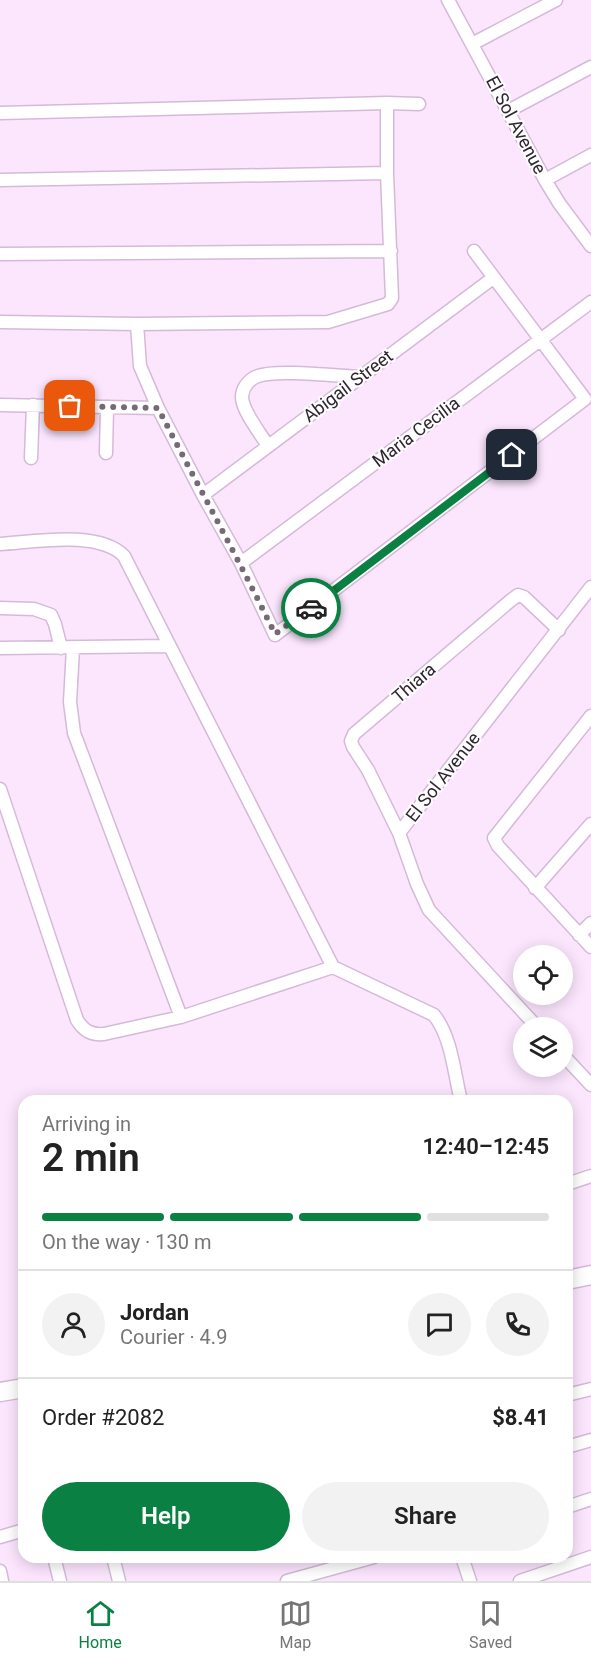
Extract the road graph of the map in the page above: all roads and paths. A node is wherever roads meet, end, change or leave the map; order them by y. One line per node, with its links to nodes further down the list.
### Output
1 (448, 0): 3 (street, El Sol Avenue)
2 (556, 0): 3 (street)
3 (472, 44): 7 (street, El Sol Avenue)
4 (591, 67): 7 (street)
5 (387, 103): 6 (street); 8 (street); 10 (street)
6 (419, 104)
7 (508, 111): 12 (street, El Sol Avenue)
8 (0, 113)
9 (591, 155): 12 (street)
10 (387, 174): 11 (street); 14 (street)
11 (0, 180)
12 (545, 180): 13 (street, El Sol Avenue)
13 (591, 246)
14 (391, 251): 16 (street); 20 (street)
15 (474, 251): 17 (street)
16 (0, 254)
17 (493, 278): 21 (street); 22 (street, Abigail Street)
18 (591, 302): 21 (street, Maria Cecilia)
19 (0, 322): 20 (street)
20 (137, 324): 26 (street)
21 (540, 339): 32 (street, Maria Cecilia); 32 (street)
22 (360, 377): 27 (street, Abigail Street); 27 (street)
23 (0, 405): 24 (street)
24 (33, 405): 25 (street); 29 (street)
25 (107, 407): 26 (street); 28 (street)
26 (158, 408): 30 (street)
27 (268, 446): 30 (street, Abigail Street)
28 (106, 453)
29 (31, 459)
30 (203, 495): 32 (street)
31 (0, 544): 36 (street)
32 (241, 563)
33 (591, 587): 35 (street, El Sol Avenue)
34 (0, 608): 38 (street)
35 (559, 630): 42 (street, El Sol Avenue); 42 (street, Thiara)
36 (169, 646): 38 (street); 47 (street)
37 (0, 648): 38 (street)
38 (67, 648): 48 (street)
39 (591, 716): 43 (street)
40 (0, 789): 48 (street)
41 (591, 824): 43 (street)
42 (399, 833): 49 (street, El Sol Avenue)
43 (536, 888): 45 (street)
44 (591, 923): 45 (street)
45 (579, 935): 46 (street)
46 (591, 947)
47 (333, 967): 48 (street); 52 (street)
48 (181, 1017)
49 (528, 1017)
50 (573, 1066): 51 (street)
51 (591, 1085)
52 (460, 1095)
53 (591, 1176): 54 (street)
54 (573, 1182)
55 (591, 1275): 56 (street)
56 (573, 1279)
57 (18, 1389): 59 (street)
58 (591, 1389): 60 (street)
59 (0, 1392)
60 (573, 1394)
61 (591, 1440): 62 (street)
62 (573, 1445)
63 (591, 1499): 64 (street)
64 (573, 1505)
65 (18, 1532): 66 (street)
66 (0, 1538)
67 (591, 1557): 78 (street)
68 (56, 1563): 74 (street)
69 (115, 1563): 75 (street)
70 (352, 1563): 76 (street)
71 (464, 1563): 77 (street)
72 (0, 1571): 73 (street)
73 (2, 1581)
74 (60, 1581)
75 (119, 1581)
76 (287, 1581)
77 (470, 1581)
78 (520, 1581)

